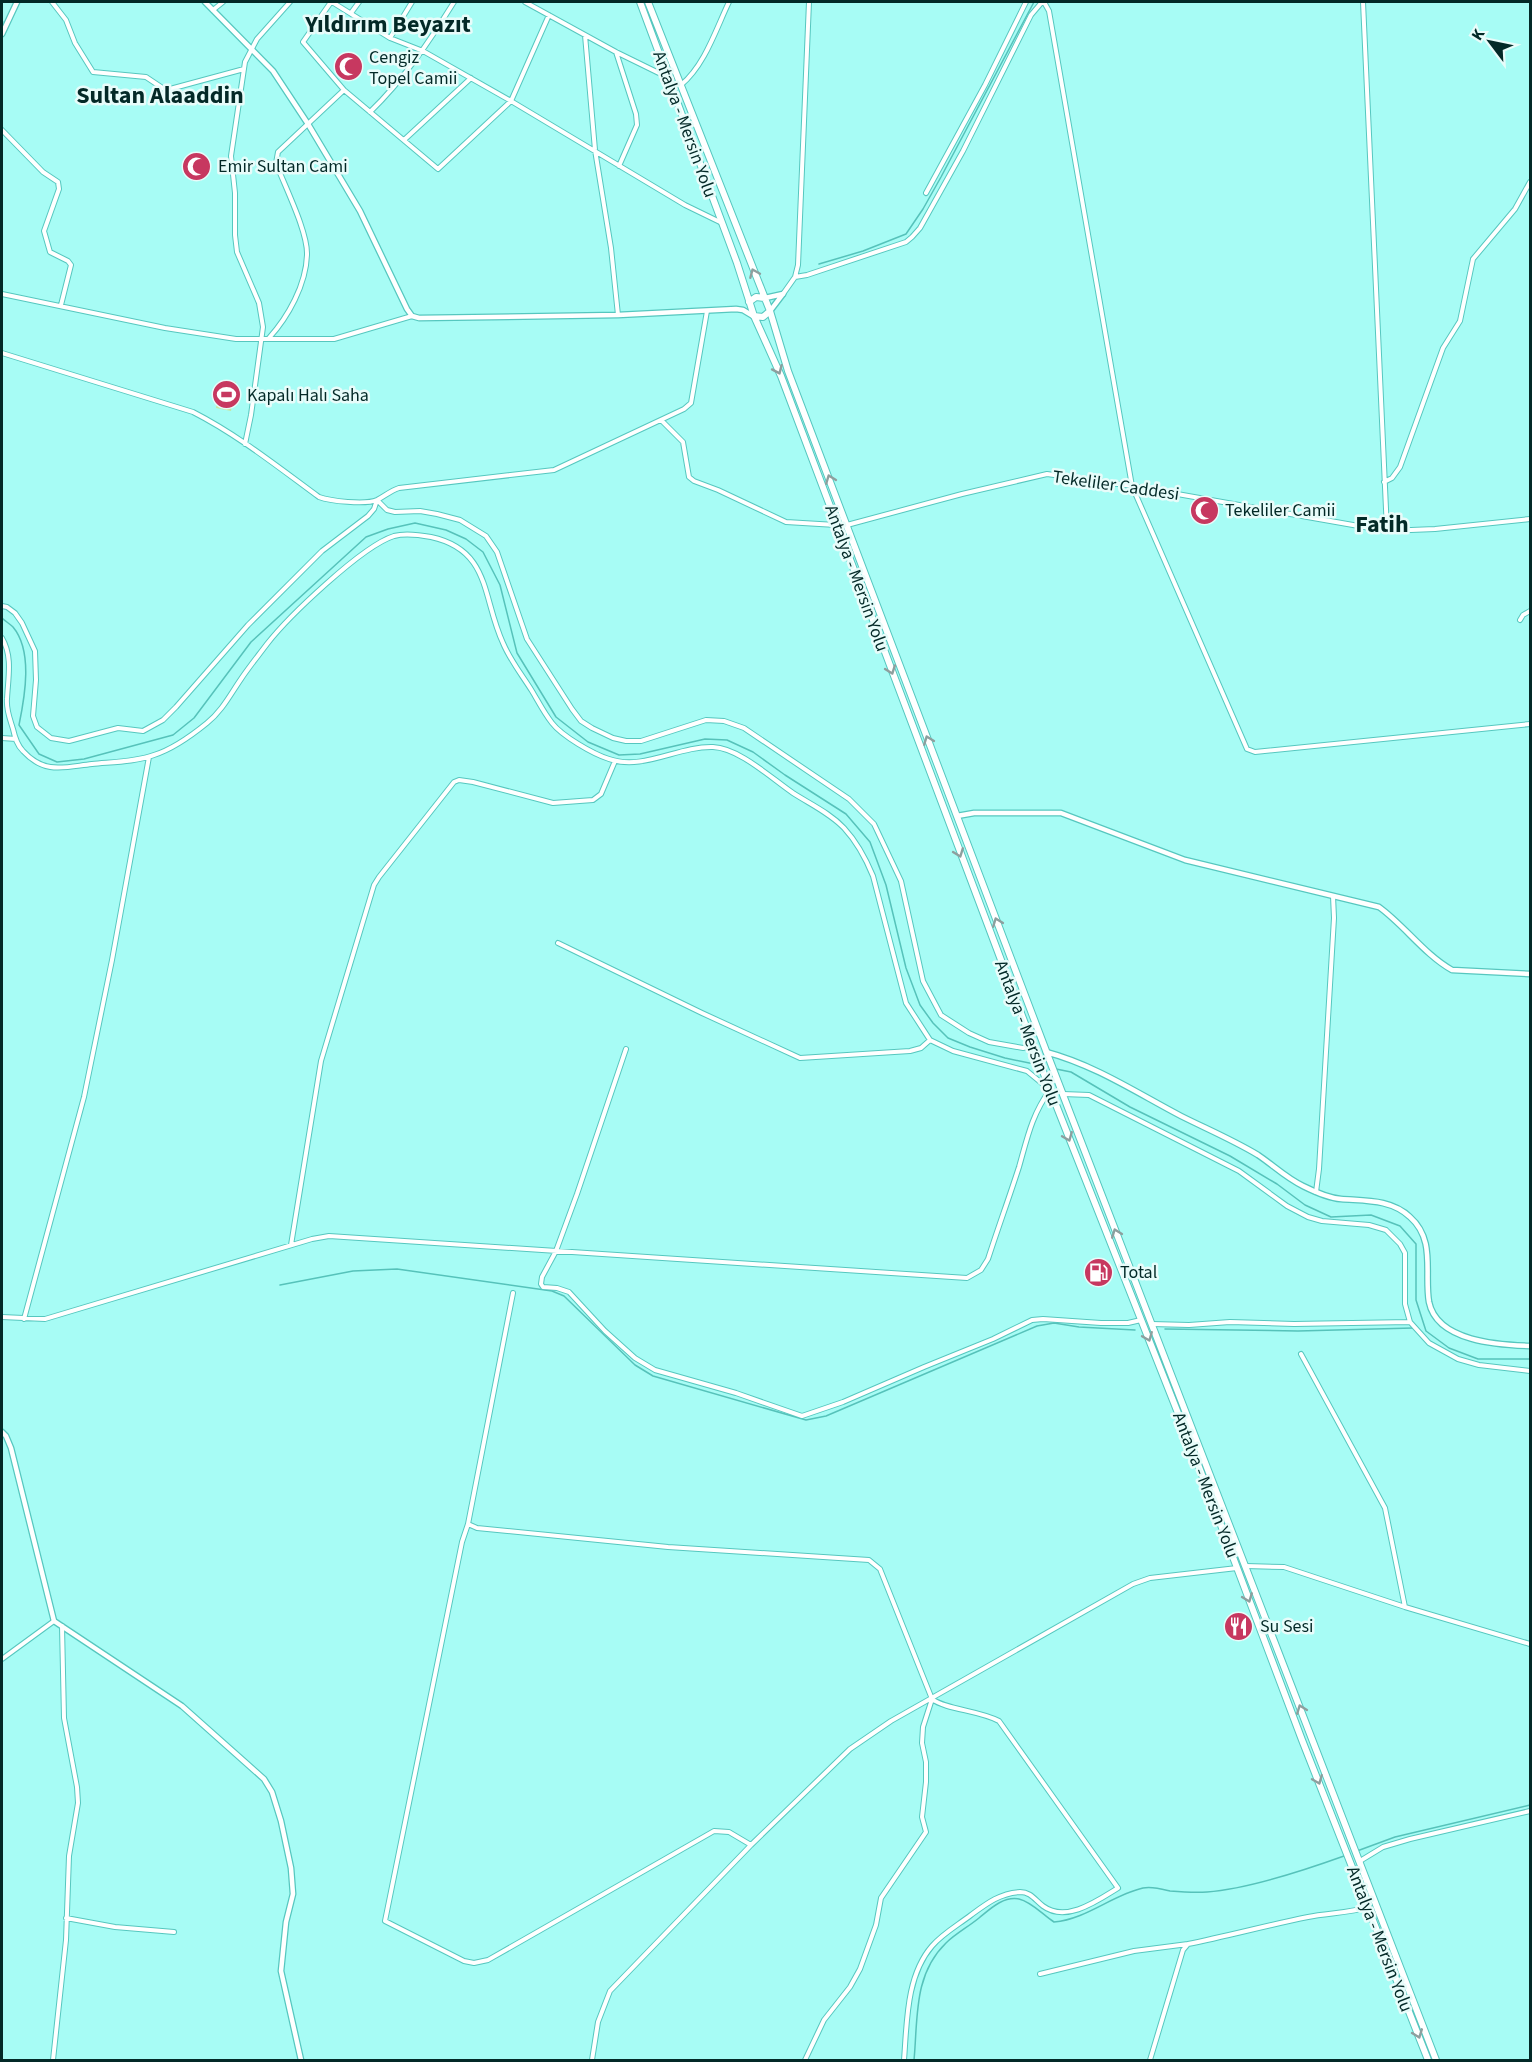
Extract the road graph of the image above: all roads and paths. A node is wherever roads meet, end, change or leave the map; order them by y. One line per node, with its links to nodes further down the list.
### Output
1 (17, 2): 21 (street)
2 (52, 2): 27 (street)
3 (205, 2): 18 (street)
4 (223, 2): 18 (street)
5 (291, 2): 24 (street)
6 (331, 2): 19 (street); 31 (street)
7 (359, 2): 19 (street)
8 (412, 2): 23 (street)
9 (454, 2): 25 (street)
10 (525, 2): 20 (street)
11 (640, 2): 29 (highway, Antalya - Mersin Yolu)
12 (648, 2): 30 (highway, Antalya - Mersin Yolu)
13 (729, 2): 30 (street)
14 (809, 2): 42 (street)
15 (1026, 2): 40 (street)
16 (1043, 2): 42 (street); 60 (street)
17 (1363, 2): 59 (street)
18 (213, 10): 24 (street)
19 (351, 13): 23 (street)
20 (549, 15): 22 (street); 32 (street)
21 (2, 34)
22 (585, 35): 26 (street); 37 (street)
23 (390, 38): 25 (street)
24 (251, 48): 27 (street); 34 (street)
25 (423, 51): 28 (street); 33 (street)
26 (616, 52): 29 (street); 38 (street)
27 (244, 69): 54 (street)
28 (471, 78): 32 (street); 36 (street)
29 (668, 78): 41 (highway, Antalya - Mersin Yolu)
30 (681, 85): 45 (highway, Antalya - Mersin Yolu, one-way to 30)
31 (344, 90): 33 (street); 34 (street)
32 (511, 101): 36 (street); 37 (street)
33 (370, 112): 36 (street)
34 (308, 124): 52 (street); 55 (street)
35 (2, 130): 47 (street)
36 (404, 140)
37 (595, 150): 38 (street); 51 (street)
38 (619, 166): 41 (street)
39 (1530, 182): 59 (street)
40 (927, 193)
41 (723, 223): 46 (highway, Antalya - Mersin Yolu)
42 (795, 277): 44 (street)
43 (2, 294): 47 (street)
44 (783, 294): 45 (street); 50 (street)
45 (765, 298): 46 (highway); 50 (highway, Antalya - Mersin Yolu)
46 (749, 302): 48 (street); 53 (highway, Antalya - Mersin Yolu)
47 (61, 305): 54 (street)
48 (736, 309): 49 (street); 53 (street)
49 (707, 311): 51 (street); 57 (street)
50 (770, 311): 53 (highway); 64 (highway, Antalya - Mersin Yolu, one-way to 50)
51 (618, 315): 52 (street)
52 (412, 316): 55 (street)
53 (754, 316): 63 (highway, Antalya - Mersin Yolu, one-way to 63)
54 (261, 338): 55 (street); 58 (street)
55 (269, 338)
56 (2, 353): 58 (street)
57 (661, 420): 61 (street); 63 (street)
58 (245, 444): 61 (street)
59 (1384, 482): 65 (street)
60 (1132, 486): 64 (street, Tekeliler Caddesi); 65 (street, Tekeliler Caddesi); 70 (street)
61 (377, 500): 66 (street); 80 (street)
62 (1530, 519): 65 (street, Tekeliler Caddesi)
63 (838, 525): 80 (highway, Antalya - Mersin Yolu, one-way to 80)
64 (848, 525): 75 (highway, Antalya - Mersin Yolu, one-way to 64)
65 (1387, 531)
66 (2, 606)
67 (1530, 611): 68 (street)
68 (1520, 620)
69 (2, 638): 72 (street)
70 (1530, 724)
71 (2, 738): 72 (street)
72 (16, 739): 73 (street)
73 (149, 757): 74 (street); 90 (street)
74 (615, 761): 79 (street); 86 (street)
75 (957, 816): 76 (street); 82 (highway, Antalya - Mersin Yolu, one-way to 75)
76 (1333, 896): 78 (street); 85 (street)
77 (558, 944): 79 (street)
78 (1530, 974)
79 (930, 1040): 83 (street)
80 (1033, 1046): 83 (highway, Antalya - Mersin Yolu)
81 (626, 1049): 87 (street)
82 (1047, 1054): 84 (highway, Antalya - Mersin Yolu); 85 (street)
83 (1050, 1090): 87 (street); 91 (highway, Antalya - Mersin Yolu, one-way to 91)
84 (1063, 1094): 92 (street); 93 (highway, Antalya - Mersin Yolu, one-way to 84)
85 (1316, 1192): 94 (street)
86 (291, 1245): 87 (street); 90 (street)
87 (556, 1251): 91 (street)
88 (513, 1293): 98 (street)
89 (2, 1317): 90 (street)
90 (24, 1319)
91 (1141, 1320): 100 (highway, Antalya - Mersin Yolu, one-way to 100)
92 (1410, 1322): 93 (street); 96 (street)
93 (1151, 1324): 99 (highway, Antalya - Mersin Yolu)
94 (1530, 1346)
95 (1301, 1354): 101 (street)
96 (1530, 1371)
97 (2, 1432): 102 (street)
98 (468, 1524): 106 (street); 108 (street)
99 (1246, 1566): 100 (highway); 101 (street); 109 (highway, Antalya - Mersin Yolu, one-way to 99)
100 (1237, 1568): 106 (street); 110 (highway, Antalya - Mersin Yolu, one-way to 110)
101 (1405, 1607): 104 (street)
102 (54, 1621): 103 (street); 105 (street)
103 (62, 1626): 111 (street); 116 (street)
104 (1530, 1644)
105 (2, 1659)
106 (932, 1699): 108 (street); 118 (street); 119 (street)
107 (1530, 1811): 109 (street)
108 (751, 1845): 117 (street)
109 (1358, 1860): 122 (highway, Antalya - Mersin Yolu)
110 (1368, 1907): 113 (street); 121 (highway, Antalya - Mersin Yolu, one-way to 121)
111 (66, 1918): 112 (street); 115 (street)
112 (174, 1932)
113 (1188, 1944): 114 (street); 120 (street)
114 (1040, 1974)
115 (52, 2061)
116 (301, 2061)
117 (592, 2061)
118 (805, 2061)
119 (904, 2061)
120 (1150, 2061)
121 (1428, 2061)
122 (1436, 2061)

